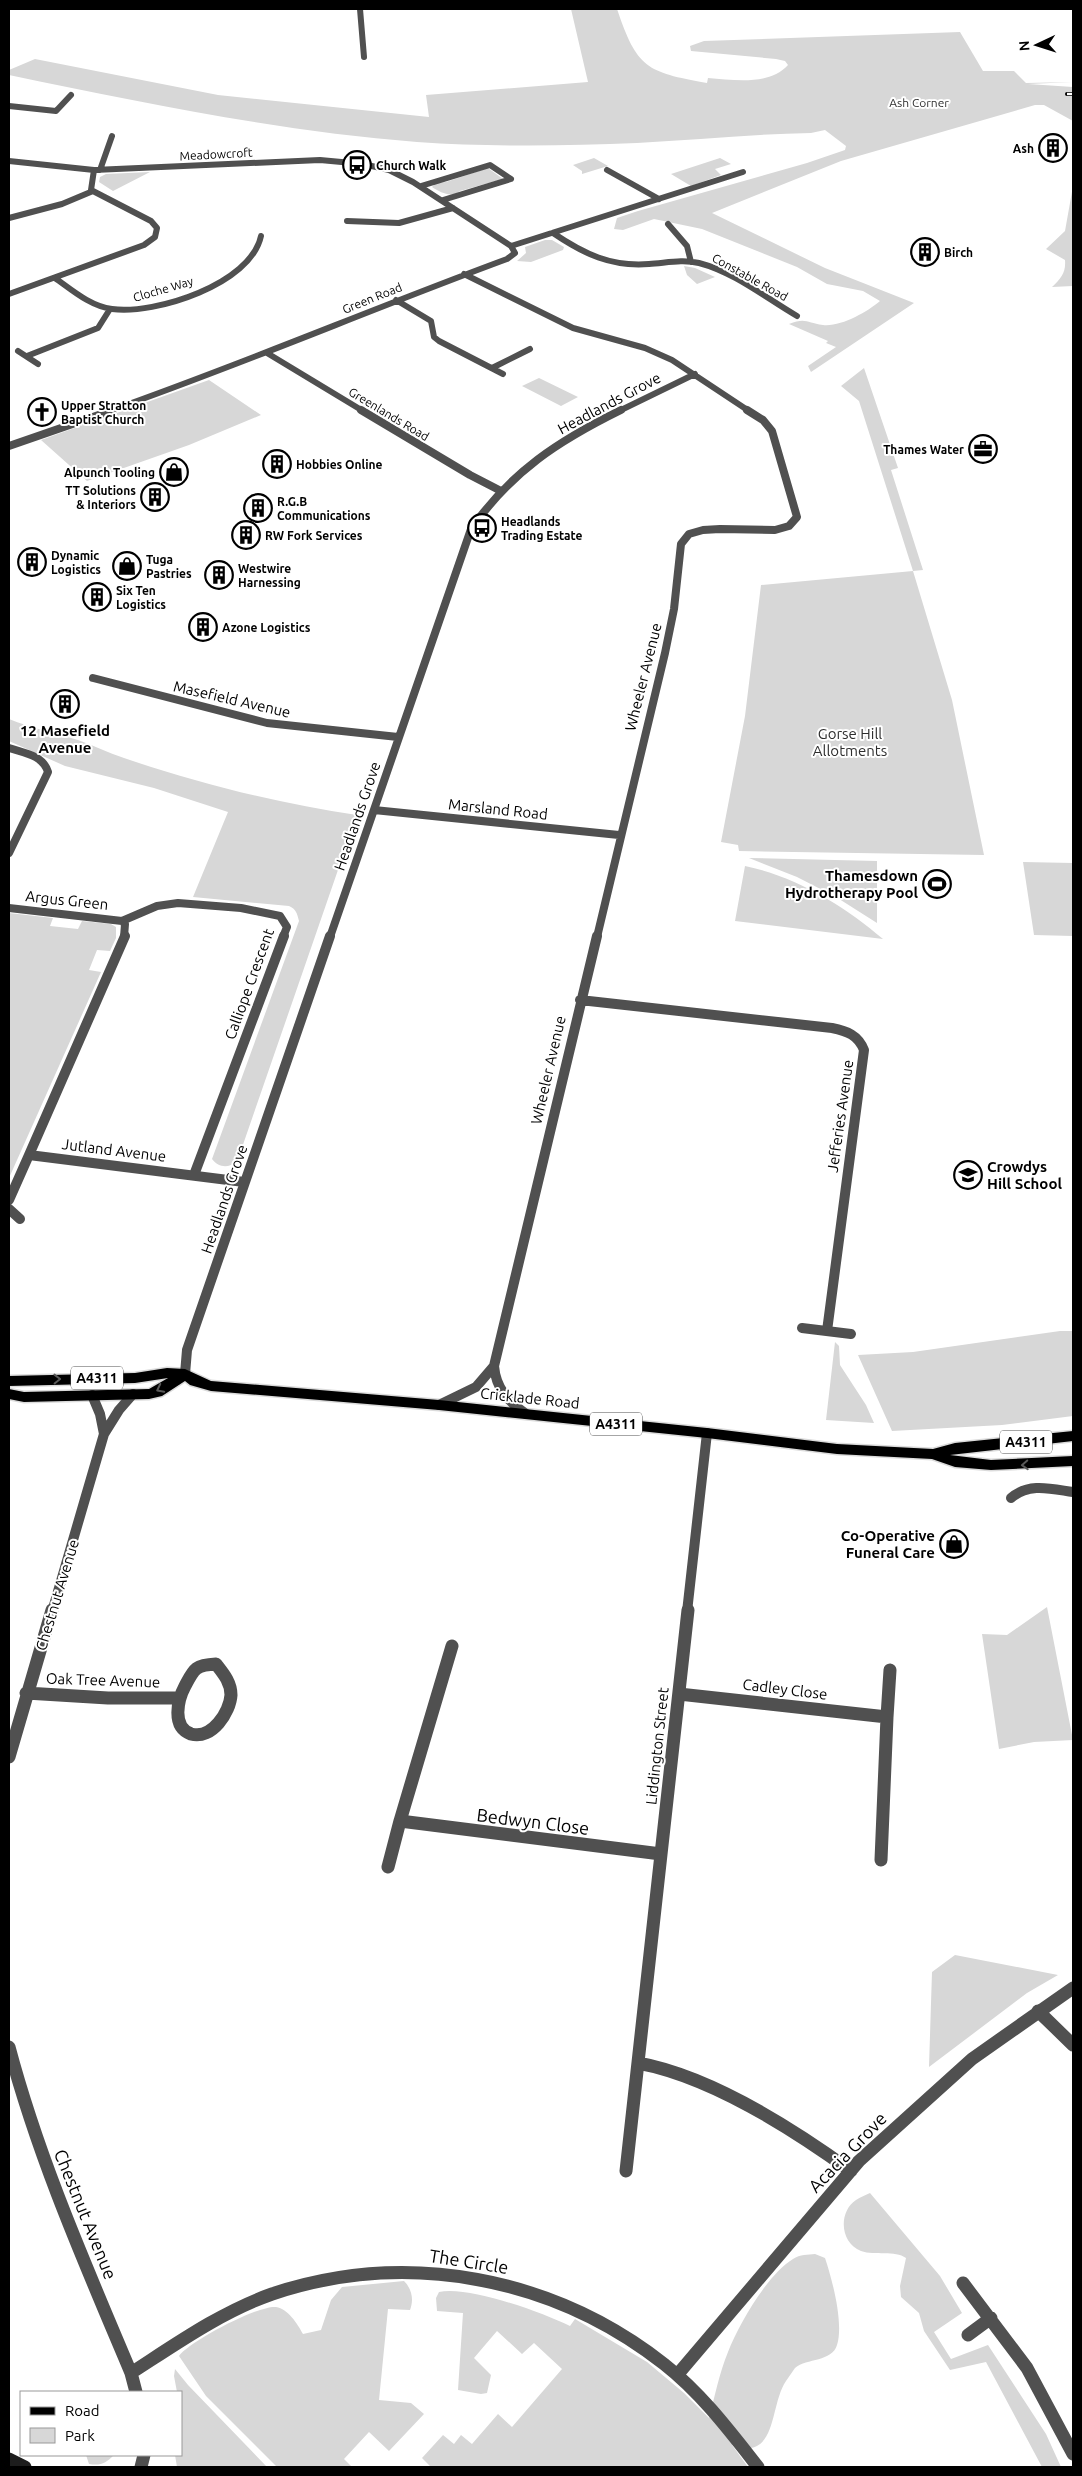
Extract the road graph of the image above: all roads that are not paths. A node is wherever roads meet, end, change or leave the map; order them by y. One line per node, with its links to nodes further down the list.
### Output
1 (360, 9): 2 (street)
2 (364, 56)
3 (71, 95): 4 (street)
4 (9, 106)
5 (112, 136): 8 (street)
6 (9, 161): 8 (street, Meadowcroft)
7 (726, 169): 11 (street)
8 (97, 170): 12 (street, Meadowcroft); 13 (street)
9 (607, 170): 15 (street)
10 (743, 172): 11 (street)
11 (734, 174): 15 (street)
12 (421, 186): 14 (street, Meadowcroft); 14 (street)
13 (93, 191): 17 (street); 25 (street)
14 (442, 200): 16 (street, Meadowcroft)
15 (659, 200): 20 (street)
16 (453, 208): 18 (street); 22 (street, Meadowcroft)
17 (9, 218)
18 (347, 221)
19 (668, 224): 23 (street, Constable Road)
20 (553, 233): 22 (street); 23 (street, Constable Road)
21 (261, 236): 28 (street, Cloche Way)
22 (511, 246): 24 (street, Green Road)
23 (691, 262): 29 (street, Constable Road)
24 (464, 274): 27 (street, Green Road); 37 (street, Wheeler Avenue)
25 (55, 278): 26 (street); 28 (street, Cloche Way)
26 (9, 294)
27 (396, 300): 32 (street, Green Road); 35 (street)
28 (110, 309): 33 (street)
29 (796, 316)
30 (530, 350): 35 (street)
31 (18, 351): 33 (street)
32 (267, 353): 38 (street, Green Road); 39 (street, Greenlands Road)
33 (27, 356): 34 (street)
34 (38, 364)
35 (492, 368): 36 (street)
36 (503, 374)
37 (695, 374): 39 (street, Headlands Grove); 44 (street, Wheeler Avenue)
38 (9, 446)
39 (501, 490): 41 (street, Headlands Grove)
40 (92, 678): 41 (street, Masefield Avenue)
41 (398, 737): 43 (street, Headlands Grove)
42 (9, 748): 45 (street)
43 (374, 810): 44 (street, Marsland Road); 51 (street, Headlands Grove)
44 (619, 835): 48 (street, Wheeler Avenue)
45 (9, 853)
46 (9, 908): 47 (street, Argus Green)
47 (122, 921): 49 (street); 50 (street, Calliope Crescent)
48 (580, 1000): 56 (street, Jefferies Avenue); 58 (street, Wheeler Avenue)
49 (29, 1155): 50 (street, Jutland Avenue); 52 (street)
50 (194, 1176): 51 (street, Jutland Avenue)
51 (244, 1182): 59 (street, Headlands Grove)
52 (9, 1200)
53 (9, 1209): 54 (street)
54 (20, 1219)
55 (802, 1328): 56 (street)
56 (827, 1330): 57 (street)
57 (851, 1334)
58 (494, 1366): 64 (street, Wheeler Avenue); 65 (street, Wheeler Avenue)
59 (185, 1374): 60 (main road, Cricklade Road / A4311, one-way to 59); 62 (main road, A4311, one-way to 62); 64 (main road, Cricklade Road / A4311)
60 (9, 1381)
61 (9, 1394): 63 (main road, A4311)
62 (133, 1394): 63 (main road, A4311); 67 (street, Chestnut Avenue)
63 (92, 1395): 67 (street)
64 (439, 1405): 65 (main road, Cricklade Road / A4311)
65 (526, 1414): 66 (main road, Cricklade Road / A4311)
66 (707, 1433): 69 (main road, Cricklade Road / A4311); 76 (street, Liddington Street)
67 (104, 1434): 75 (street, Chestnut Avenue)
68 (1073, 1436): 69 (main road, Cricklade Road / A4311)
69 (933, 1454): 70 (main road, Cricklade Road / A4311, one-way to 69)
70 (1073, 1461)
71 (1073, 1492): 72 (street)
72 (1011, 1498)
73 (452, 1646): 80 (street)
74 (890, 1670): 78 (street)
75 (26, 1692): 77 (street, Oak Tree Avenue); 79 (street, Chestnut Avenue)
76 (679, 1694): 78 (street, Cadley Close); 81 (street, Liddington Street)
77 (178, 1698): 77 (street, Oak Tree Avenue)
78 (887, 1717): 82 (street)
79 (9, 1756)
80 (400, 1821): 81 (street, Bedwyn Close); 83 (street)
81 (661, 1854): 88 (street, Liddington Street)
82 (881, 1860)
83 (388, 1867)
84 (1073, 1988): 85 (street, Acacia Grove)
85 (1038, 2010): 86 (street); 90 (street, Acacia Grove)
86 (1073, 2045)
87 (9, 2047): 94 (street, Chestnut Avenue)
88 (638, 2063): 89 (street, Liddington Street); 90 (street)
89 (626, 2171)
90 (851, 2171): 95 (street, Acacia Grove)
91 (963, 2283): 92 (street)
92 (991, 2318): 93 (street); 97 (street)
93 (968, 2335)
94 (131, 2373): 95 (street, The Circle); 96 (street, Chestnut Avenue)
95 (678, 2374): 100 (street, The Circle)
96 (136, 2391)
97 (1073, 2454)
98 (9, 2459): 99 (street)
99 (25, 2467)
100 (758, 2467)

